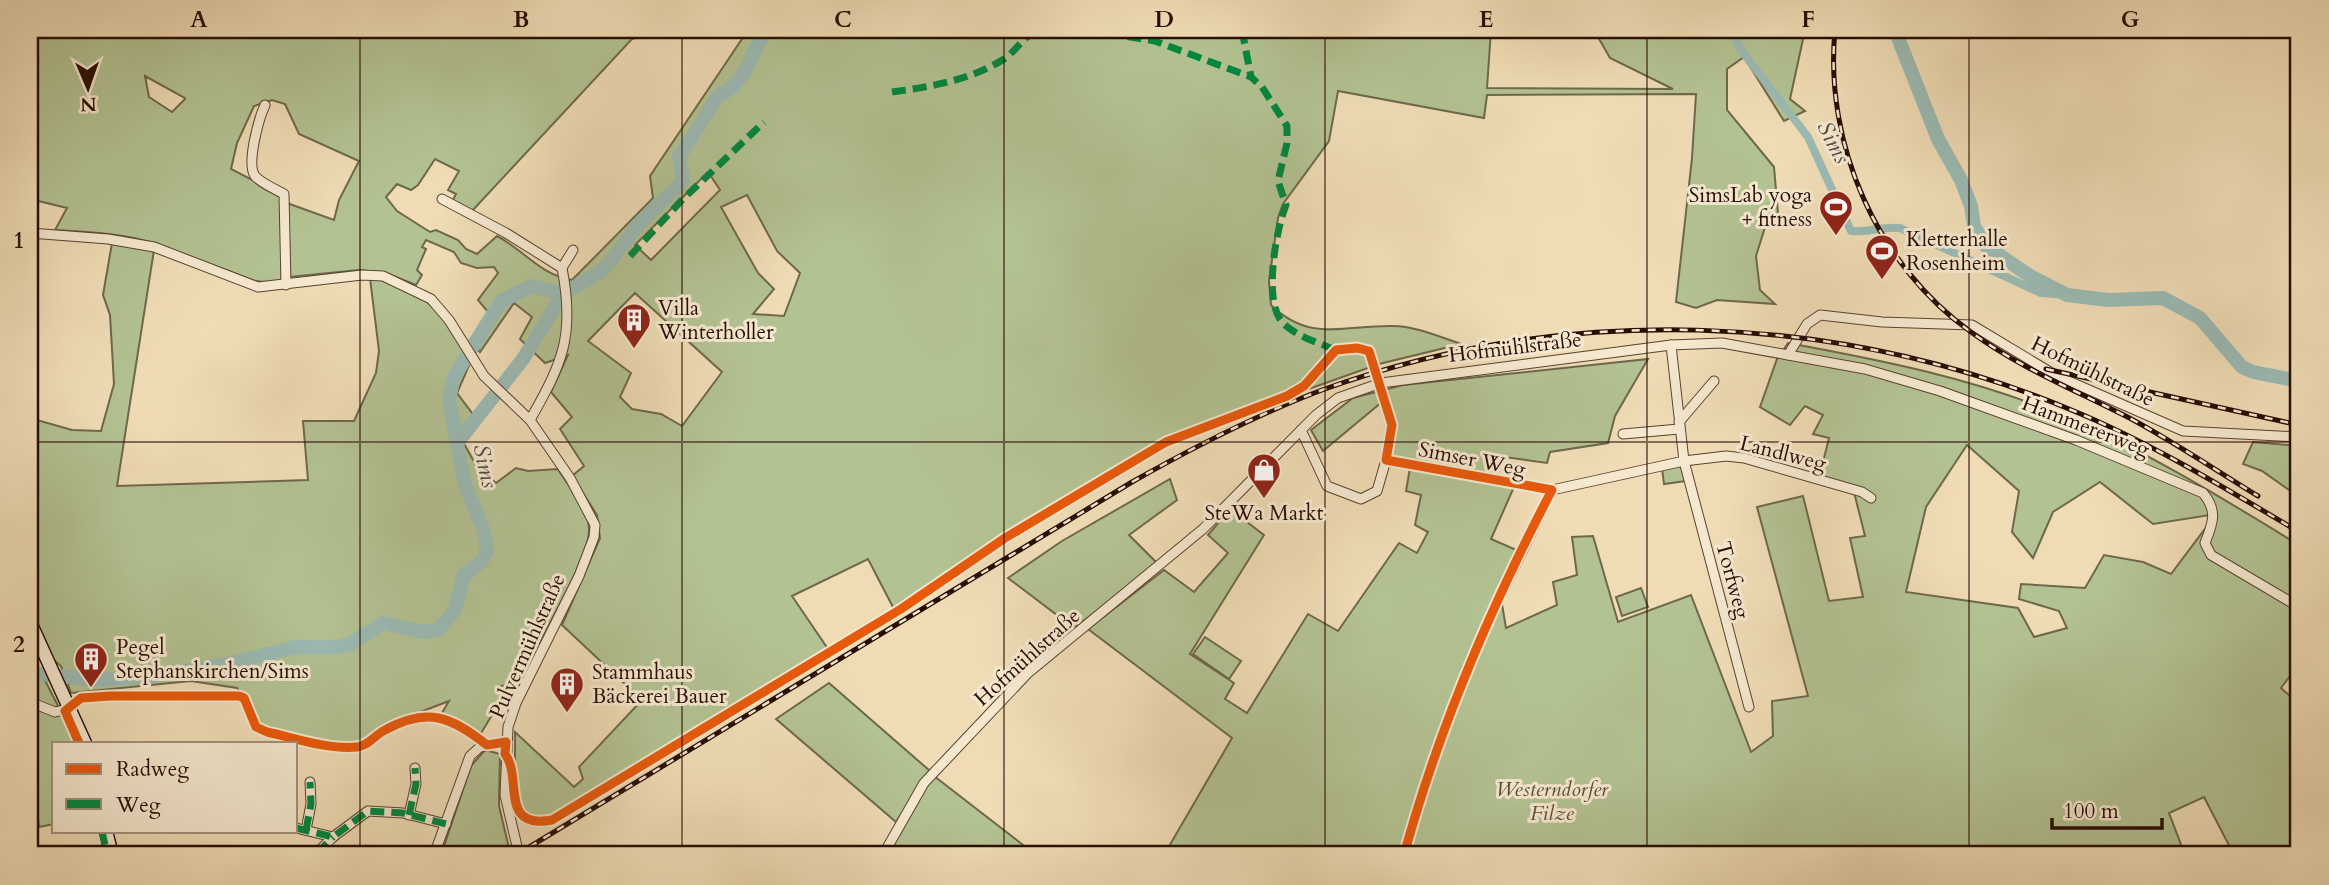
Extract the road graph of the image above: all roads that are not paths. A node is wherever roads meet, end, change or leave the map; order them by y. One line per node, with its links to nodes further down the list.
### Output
1 (265, 105): 6 (street)
2 (442, 200): 5 (street)
3 (30, 233): 6 (street)
4 (573, 250): 5 (street)
5 (562, 268): 10 (street)
6 (286, 285): 10 (street)
7 (1671, 345): 8 (street, Hofmühlstraße); 11 (street); 12 (street, Hofmühlstraße)
8 (1788, 355): 14 (street, Hofmühlstraße); 18 (street, Hammererweg)
9 (1714, 381): 11 (street)
10 (530, 420): 25 (street, Pulvermühlstraße)
11 (1679, 425): 13 (street); 15 (street)
12 (1301, 430): 16 (street, Simser Weg); 37 (street, Hofmühlstraße)
13 (1623, 433)
14 (2299, 437)
15 (1684, 461): 16 (street, Simser Weg); 17 (street, Landlweg); 22 (street, Torfweg)
16 (1552, 491): 19 (street)
17 (1871, 498)
18 (2299, 607)
19 (1494, 609)
20 (30, 622): 23 (main road)
21 (30, 702): 23 (street)
22 (1749, 707)
23 (71, 708): 24 (main road)
24 (85, 742)
25 (506, 742): 29 (street); 36 (street, Pulvermühlstraße)
26 (415, 768): 28 (street)
27 (310, 782): 30 (street)
28 (410, 815): 29 (street); 32 (street)
29 (446, 824): 35 (street)
30 (301, 829): 32 (street)
31 (106, 832): 34 (main road)
32 (333, 837): 33 (street)
33 (317, 853)
34 (112, 855)
35 (434, 855)
36 (519, 855)
37 (883, 855)

